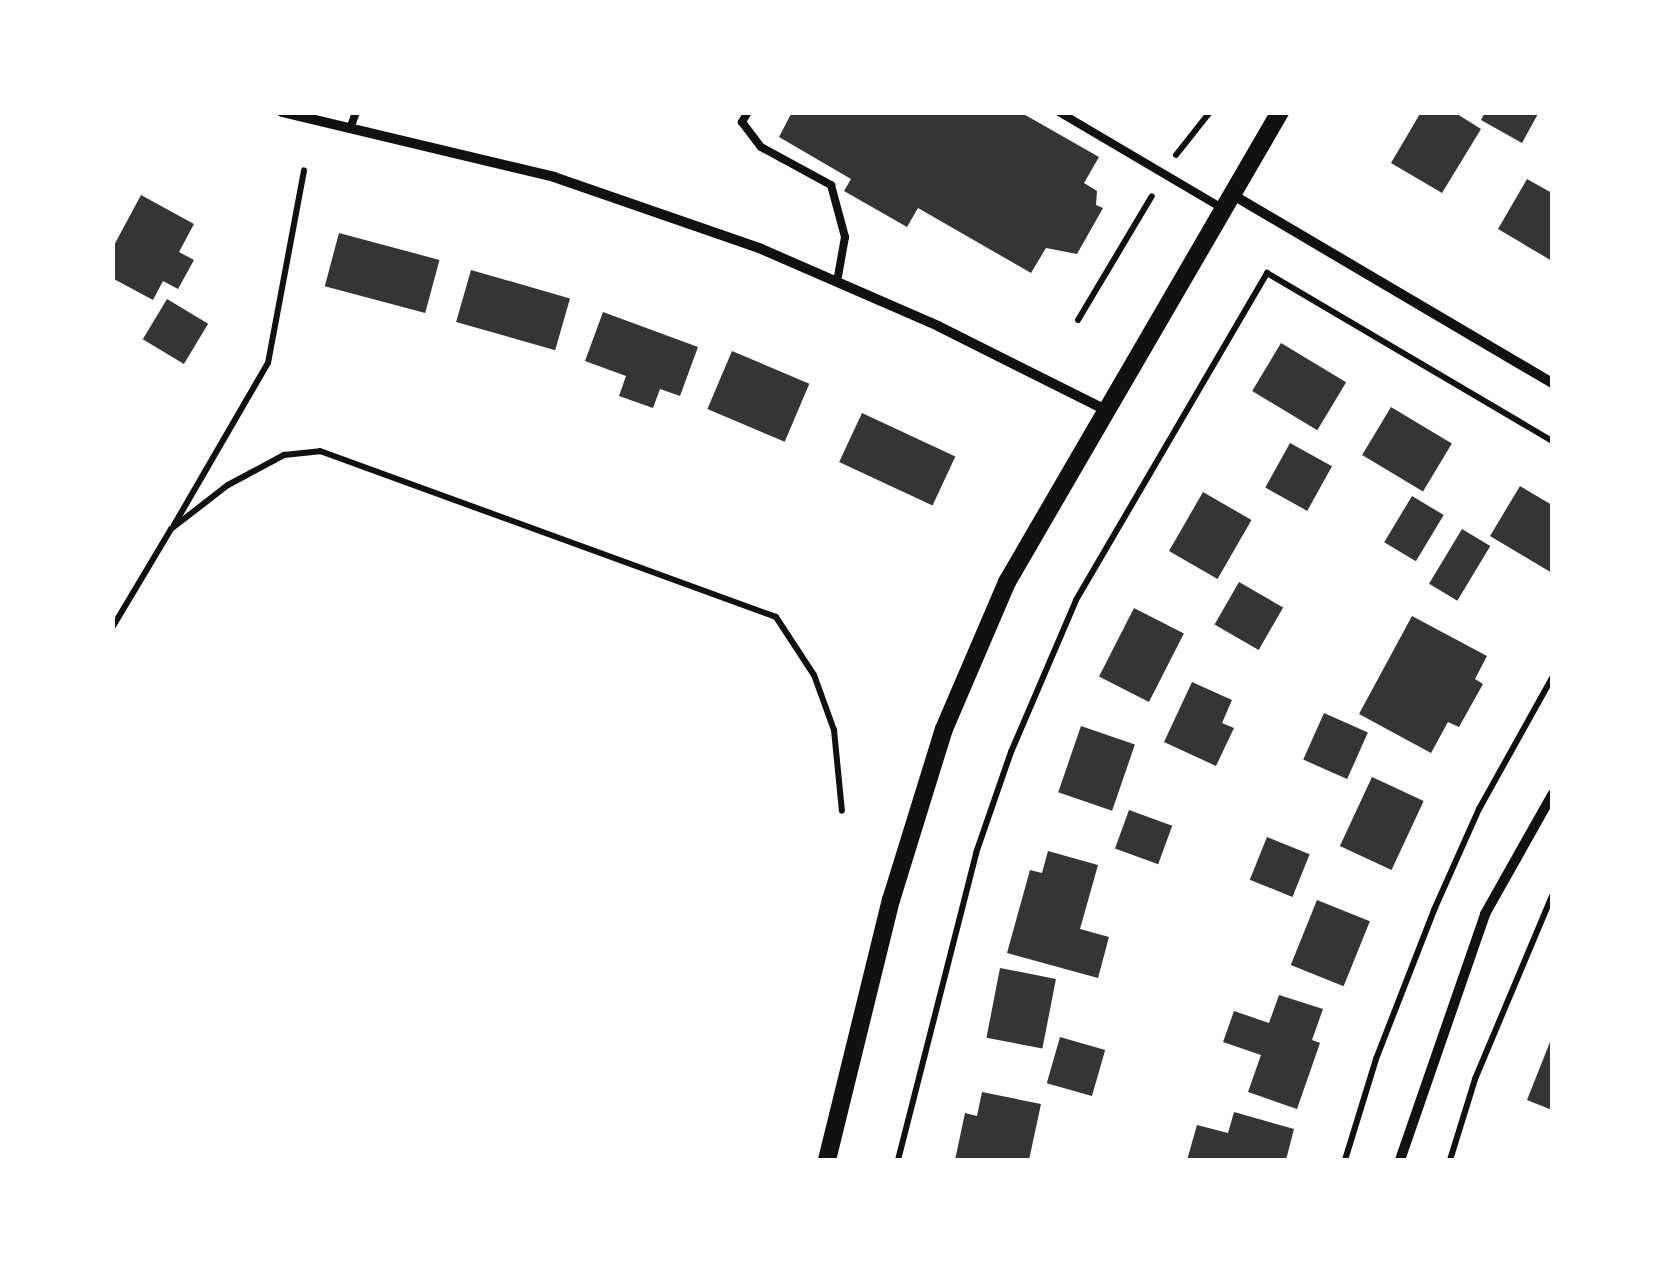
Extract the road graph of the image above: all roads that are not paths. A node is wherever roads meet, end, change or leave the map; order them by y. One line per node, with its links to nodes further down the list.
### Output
1 (282, 112): 6 (street)
2 (356, 112): 6 (lane)
3 (748, 112): 8 (lane)
4 (1059, 112): 7 (lane)
5 (1280, 112): 7 (street)
6 (351, 126): 8 (street)
7 (1228, 202): 9 (street); 10 (street)
8 (837, 282): 10 (street)
9 (1552, 383)
10 (1104, 410): 12 (street)
11 (1552, 795): 13 (street)
12 (827, 1160)
13 (1400, 1160)

